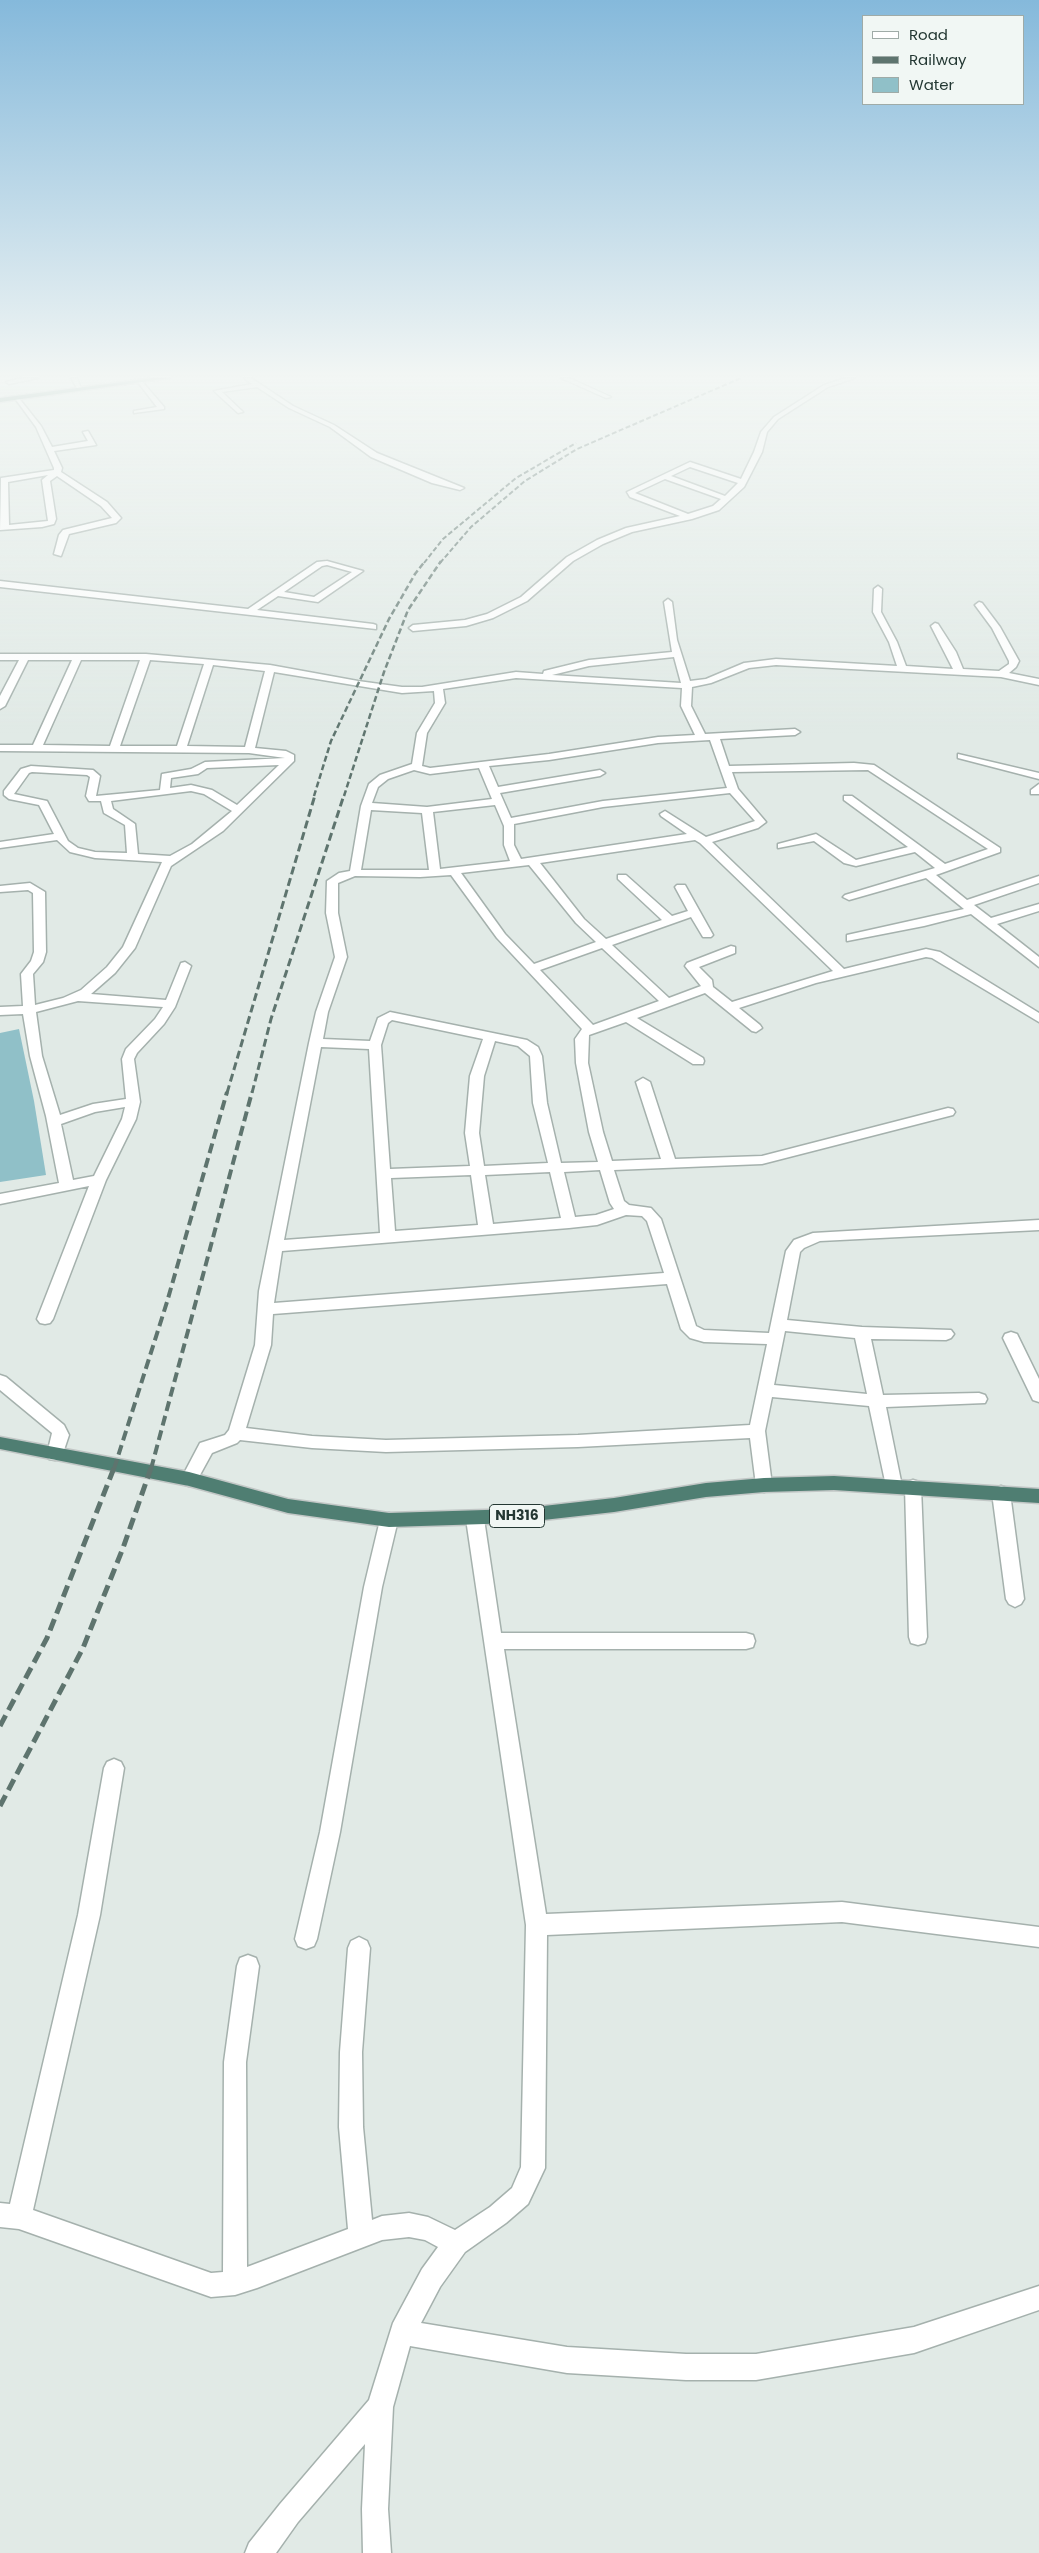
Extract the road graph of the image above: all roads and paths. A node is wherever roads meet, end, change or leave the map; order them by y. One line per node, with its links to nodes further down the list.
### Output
1 (1, 497): 8 (street)
2 (48, 497): 8 (street)
3 (94, 497): 9 (street)
4 (640, 497): 7 (street)
5 (722, 497): 6 (street)
6 (727, 499): 7 (street)
7 (688, 517): 18 (street)
8 (2, 528)
9 (58, 554)
10 (0, 584): 15 (street)
11 (878, 589): 26 (street)
12 (276, 594): 12 (street); 15 (street)
13 (668, 602): 19 (street)
14 (980, 604): 28 (street)
15 (249, 612): 17 (street)
16 (935, 626): 27 (street)
17 (373, 627)
18 (413, 628)
19 (677, 654): 31 (street); 33 (street)
20 (25, 656): 21 (street); 22 (street); 30 (street)
21 (78, 656): 23 (street); 39 (street)
22 (0, 657)
23 (146, 657): 24 (street); 42 (street)
24 (209, 662): 25 (street); 41 (street)
25 (270, 668): 34 (street); 43 (street)
26 (902, 668): 27 (street); 33 (street)
27 (959, 671): 28 (street)
28 (1000, 674): 32 (street)
29 (0, 676): 30 (street)
30 (15, 676): 35 (street)
31 (541, 676): 33 (street); 34 (street)
32 (1039, 682)
33 (687, 686): 38 (street)
34 (438, 688): 47 (street)
35 (0, 706)
36 (795, 732): 37 (street)
37 (714, 737): 38 (street); 48 (street)
38 (702, 738): 46 (street)
39 (37, 747): 40 (street); 42 (street)
40 (0, 748)
41 (181, 749): 42 (street); 43 (street)
42 (114, 750)
43 (249, 750): 45 (street)
44 (962, 756): 50 (street)
45 (287, 762): 52 (street); 57 (street)
46 (483, 764): 47 (street); 53 (street)
47 (417, 766): 56 (street)
48 (724, 769): 51 (street); 70 (street)
49 (600, 773): 53 (street)
50 (1039, 776)
51 (733, 790): 60 (street); 62 (street)
52 (165, 792): 54 (street); 57 (street)
53 (496, 796): 58 (street); 60 (street)
54 (105, 798): 61 (street); 66 (street)
55 (848, 798): 65 (street)
56 (366, 806): 58 (street); 72 (street)
57 (238, 810): 67 (street)
58 (427, 810): 73 (street)
59 (665, 814): 62 (street)
60 (508, 822): 69 (street)
61 (62, 836): 63 (street); 66 (street)
62 (700, 838): 68 (street); 92 (street)
63 (0, 845)
64 (782, 846): 65 (street)
65 (915, 849): 70 (street)
66 (133, 856): 67 (street)
67 (172, 859): 94 (street)
68 (533, 862): 69 (street); 87 (street)
69 (517, 864): 71 (street)
70 (944, 869): 74 (street)
71 (454, 871): 73 (street); 91 (street)
72 (355, 873): 73 (street); 105 (street)
73 (436, 873)
74 (928, 874): 79 (street); 80 (street)
75 (622, 877): 83 (street)
76 (1039, 879): 80 (street)
77 (681, 887): 82 (street)
78 (0, 889): 98 (street)
79 (850, 897)
80 (969, 907): 84 (street); 86 (street)
81 (1039, 907): 84 (street)
82 (695, 912): 83 (street); 85 (street)
83 (670, 921): 87 (street)
84 (988, 923): 89 (street)
85 (707, 935)
86 (851, 938)
87 (604, 943): 91 (street); 95 (street)
88 (731, 950): 93 (street)
89 (1039, 963)
90 (185, 966): 96 (street)
91 (530, 969): 103 (street)
92 (842, 973): 97 (street); 101 (street)
93 (707, 988): 95 (street); 97 (street)
94 (76, 997): 96 (street); 98 (street)
95 (667, 1002): 100 (street)
96 (170, 1004): 109 (street)
97 (730, 1007): 102 (street)
98 (29, 1010): 99 (street); 111 (street)
99 (0, 1011)
100 (626, 1017): 103 (street); 107 (street)
101 (1039, 1018)
102 (756, 1028)
103 (590, 1030): 113 (street)
104 (490, 1036): 106 (street); 114 (street); 115 (street)
105 (315, 1043): 106 (street); 125 (street)
106 (375, 1045): 116 (street)
107 (698, 1061)
108 (643, 1082): 112 (street)
109 (133, 1102): 111 (street); 117 (street)
110 (948, 1112): 112 (street)
111 (54, 1122): 118 (street)
112 (669, 1162): 113 (street)
113 (606, 1166): 114 (street); 120 (street)
114 (555, 1168): 115 (street); 121 (street)
115 (476, 1172): 116 (street); 123 (street)
116 (382, 1174): 124 (street)
117 (99, 1180): 118 (street); 128 (street)
118 (67, 1186): 119 (street)
119 (0, 1199)
120 (625, 1210): 121 (street); 126 (street)
121 (569, 1223): 123 (street)
122 (1039, 1225): 129 (street)
123 (486, 1228): 124 (street)
124 (388, 1236): 125 (street)
125 (276, 1246): 127 (street)
126 (672, 1278): 127 (street); 129 (street)
127 (265, 1309): 139 (street)
128 (45, 1319)
129 (778, 1332): 130 (street); 134 (street)
130 (862, 1333): 131 (street); 137 (street)
131 (946, 1334)
132 (1010, 1338): 135 (street)
133 (0, 1381): 141 (street)
134 (766, 1390): 137 (street); 138 (street)
135 (1039, 1396)
136 (980, 1399): 137 (street)
137 (877, 1402): 144 (street)
138 (757, 1430): 139 (street); 143 (street)
139 (236, 1433): 142 (street)
140 (0, 1442): 141 (highway, NH316)
141 (55, 1454): 142 (highway, NH316)
142 (189, 1479): 149 (highway, NH316)
143 (764, 1484): 144 (highway, NH316); 148 (highway, NH316)
144 (894, 1486): 145 (highway, NH316)
145 (913, 1487): 146 (highway, NH316); 151 (street)
146 (1002, 1494): 147 (highway, NH316); 150 (street)
147 (1039, 1496)
148 (475, 1519): 149 (highway, NH316); 152 (street)
149 (389, 1520): 157 (street)
150 (1015, 1599)
151 (918, 1637)
152 (493, 1641): 153 (street); 155 (street)
153 (746, 1641)
154 (114, 1768): 160 (street)
155 (537, 1925): 156 (street); 162 (street)
156 (1039, 1937)
157 (306, 1939)
158 (359, 1948): 161 (street)
159 (248, 1966): 163 (street)
160 (9, 2216): 163 (street)
161 (361, 2236): 162 (street); 163 (street)
162 (456, 2244): 165 (street)
163 (235, 2283)
164 (1039, 2298): 165 (street)
165 (402, 2332): 166 (street)
166 (380, 2407): 167 (street); 168 (street)
167 (258, 2553)
168 (377, 2553)

